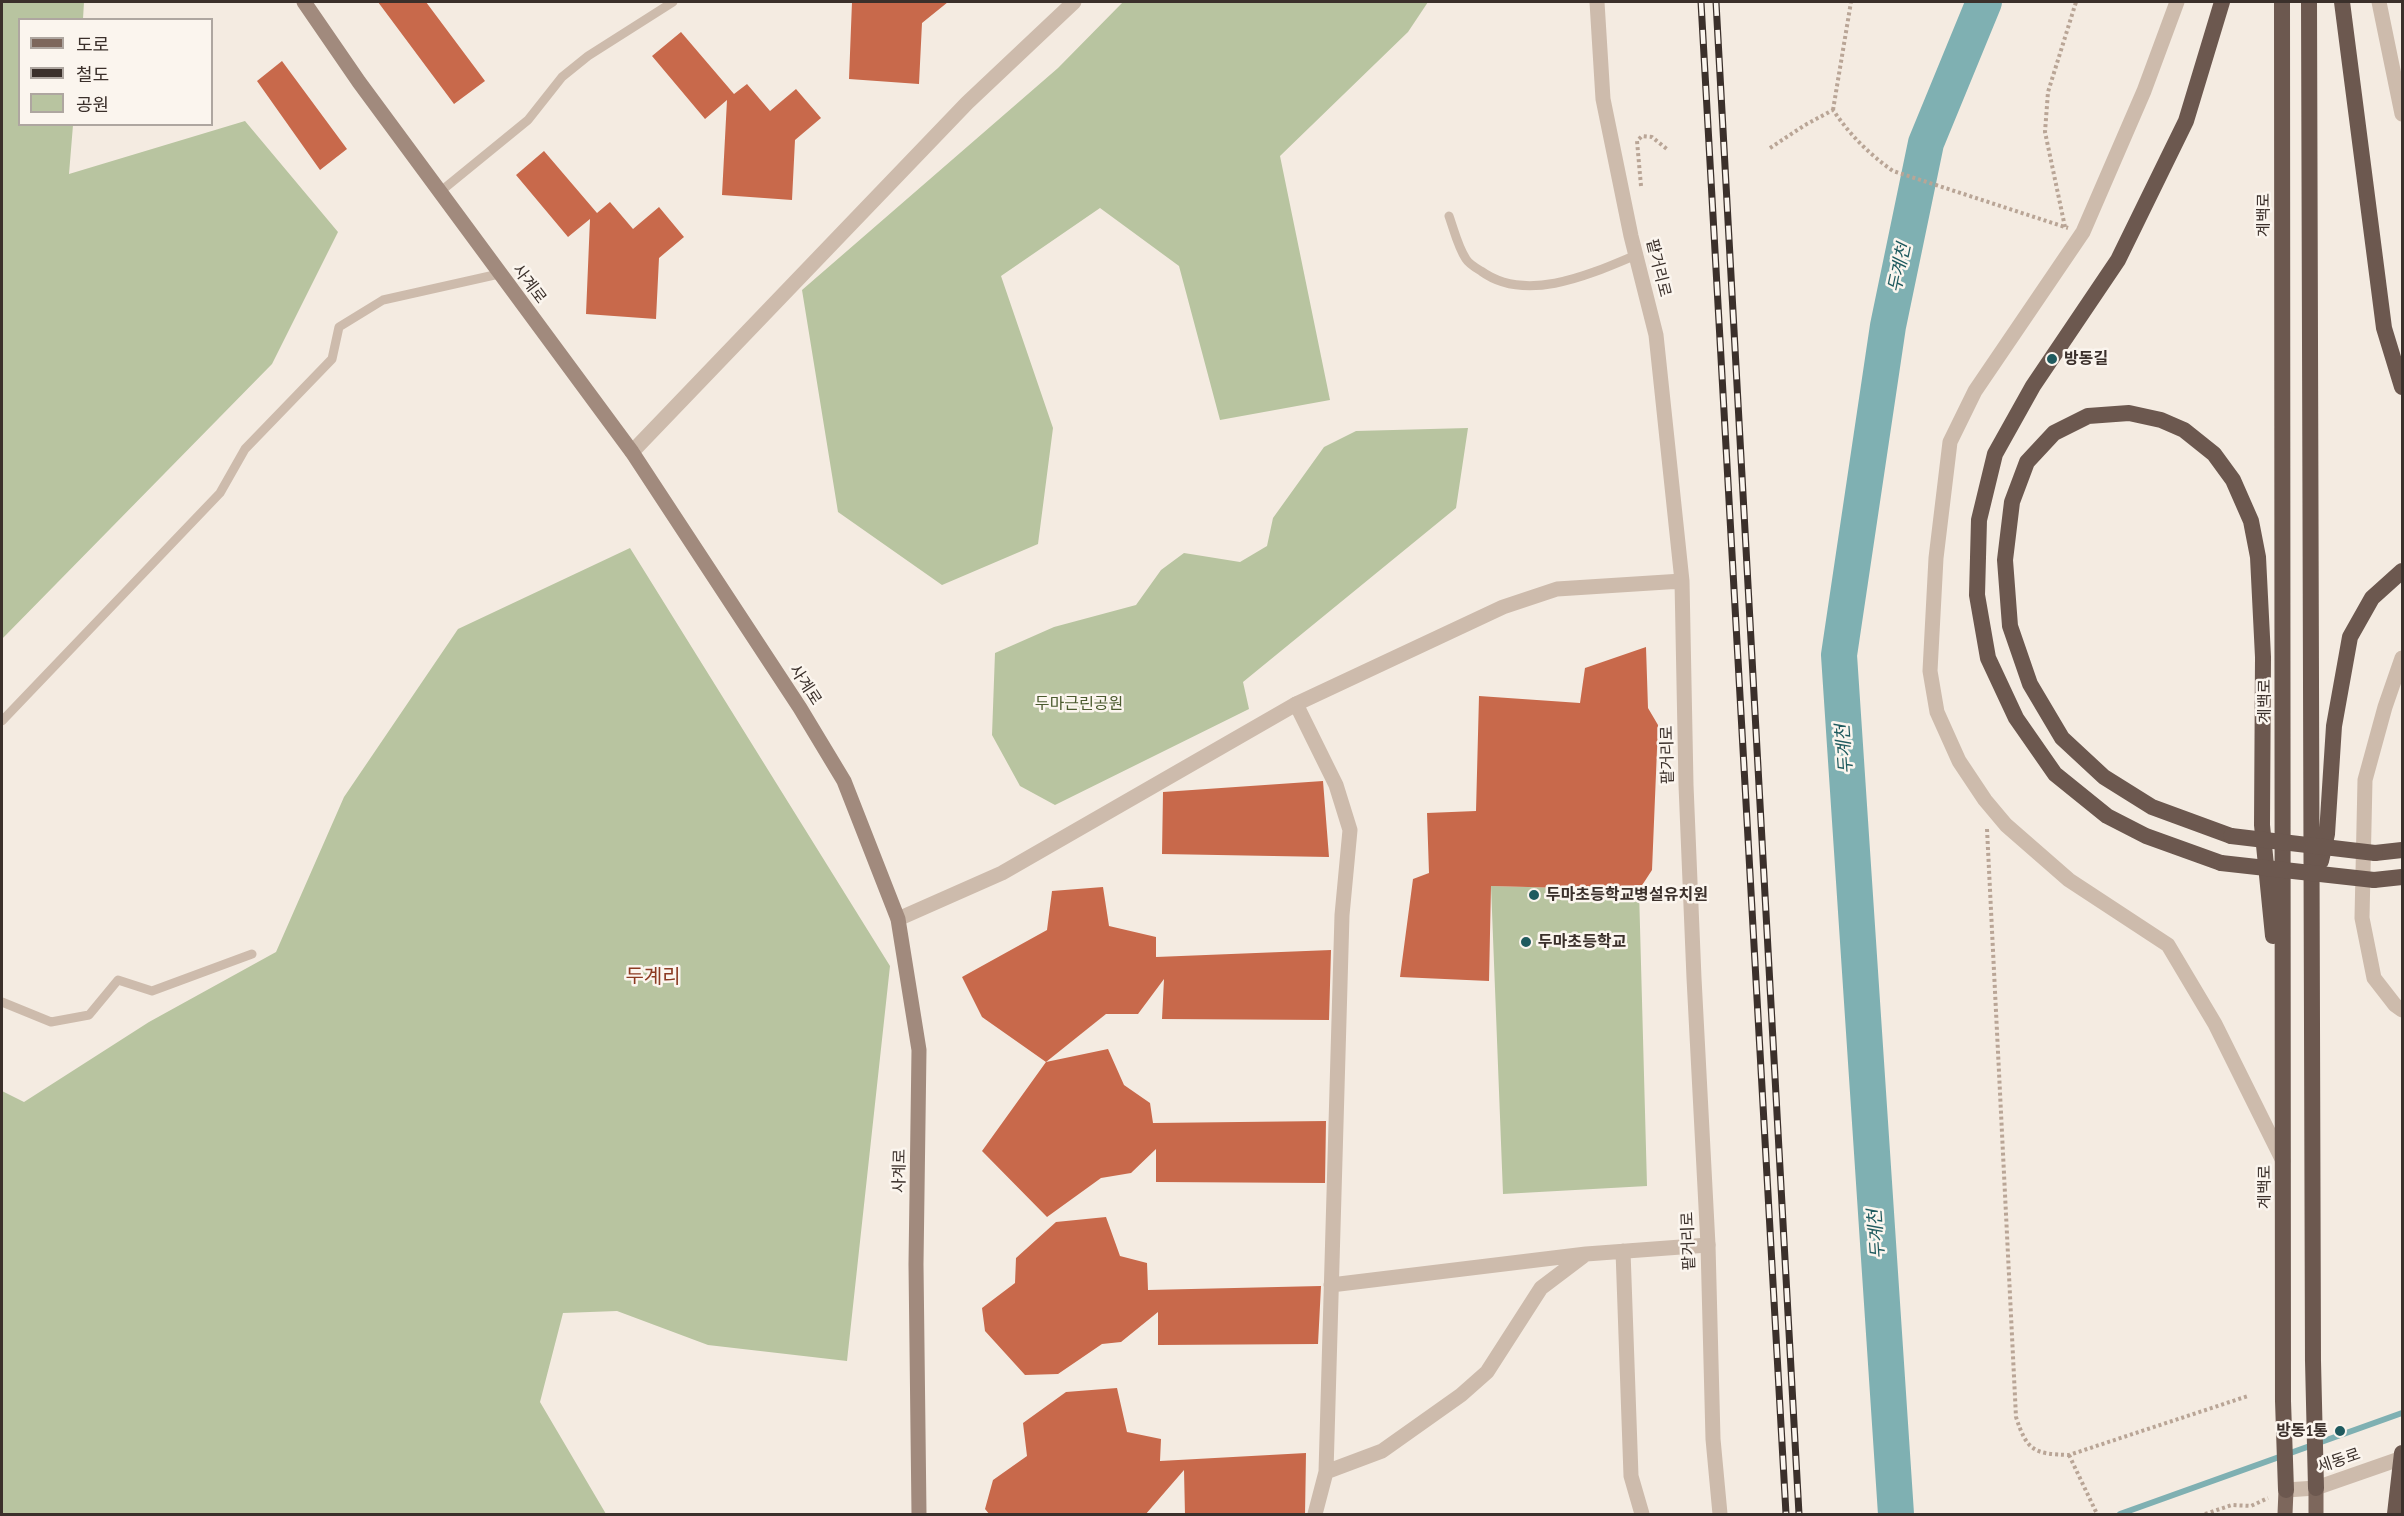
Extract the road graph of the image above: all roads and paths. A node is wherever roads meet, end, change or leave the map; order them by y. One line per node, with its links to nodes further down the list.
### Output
1 (304, 2): 17 (main road, 사계로)
2 (672, 2): 17 (lane)
3 (1074, 2): 25 (street)
4 (1597, 2): 22 (street, 팥거리로)
5 (1851, 2): 13 (path)
6 (2076, 2): 20 (path)
7 (2177, 2): 21 (street)
8 (2222, 2): 33 (highway, bridge)
9 (2282, 2): 39 (highway, 계백로)
10 (2309, 2): 34 (highway)
11 (2342, 2): 24 (highway)
12 (2379, 2): 14 (street)
13 (1833, 110): 15 (path); 20 (path)
14 (2403, 114)
15 (1770, 148)
16 (1668, 150): 18 (path)
17 (441, 191): 23 (main road, 사계로)
18 (1642, 196)
19 (1449, 216): 22 (lane)
20 (2065, 227): 21 (path)
21 (2083, 232): 31 (street)
22 (1636, 255): 27 (street, 팥거리로)
23 (499, 274): 25 (main road, 사계로); 30 (lane)
24 (2403, 387)
25 (632, 452): 35 (main road, 사계로)
26 (2403, 571): 34 (highway)
27 (1682, 580): 29 (street); 41 (street, 팥거리로)
28 (2403, 658): 38 (street)
29 (1296, 704): 35 (street); 44 (street)
30 (2, 721)
31 (1985, 800): 40 (street); 47 (path)
32 (2403, 850): 39 (highway, bridge)
33 (2403, 877)
34 (2312, 909): 50 (highway)
35 (898, 919): 52 (main road, 사계로)
36 (252, 954): 37 (lane)
37 (2, 1002)
38 (2403, 1010)
39 (2283, 1028): 40 (highway, 계백로)
40 (2283, 1162): 51 (highway, 계백로)
41 (1708, 1245): 42 (street); 55 (street, 팥거리로)
42 (1623, 1251): 43 (street); 54 (street)
43 (1586, 1254): 44 (street); 49 (street)
44 (1331, 1285): 49 (street)
45 (2248, 1396): 47 (path)
46 (2403, 1453): 60 (highway, bridge)
47 (2069, 1455): 56 (path)
48 (2403, 1458): 50 (street, 세동로)
49 (1326, 1472): 53 (street)
50 (2316, 1488): 51 (street, 세동로); 59 (main road)
51 (2286, 1490): 57 (path); 58 (main road)
52 (919, 1515)
53 (1316, 1515)
54 (1642, 1515)
55 (1720, 1515)
56 (2097, 1515)
57 (2205, 1515)
58 (2285, 1515)
59 (2316, 1515)
60 (2395, 1515)

